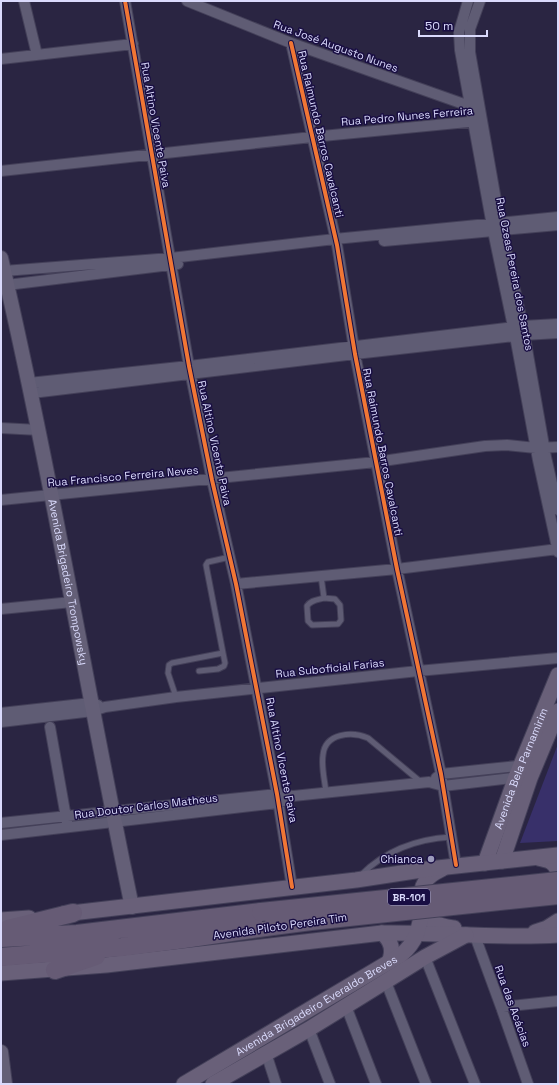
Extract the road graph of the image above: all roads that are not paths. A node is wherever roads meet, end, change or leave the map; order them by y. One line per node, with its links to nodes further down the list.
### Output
1 (24, 1): 9 (street)
2 (125, 1): 8 (street, Rua Altino Vicente Paiva)
3 (187, 1): 7 (street, Rua José Augusto Nunes)
4 (468, 1): 6 (street, Rua Ozeas Pereira dos Santos)
5 (480, 1): 6 (street, Rua Ozeas Pereira dos Santos)
6 (468, 18): 11 (street, Rua Ozeas Pereira dos Santos)
7 (291, 43): 11 (street, Rua José Augusto Nunes); 13 (street, Rua Raimundo Barros Cavalcanti)
8 (133, 44): 9 (street); 14 (street, Rua Altino Vicente Paiva)
9 (37, 55): 10 (street)
10 (1, 59)
11 (475, 108): 12 (street, Rua Ozeas Pereira dos Santos)
12 (477, 122): 13 (street, Rua Pedro Nunes Ferreira); 18 (street, Rua Ozeas Pereira dos Santos)
13 (312, 137): 14 (street, Rua Pedro Nunes Ferreira); 19 (street, Rua Raimundo Barros Cavalcanti)
14 (152, 154): 15 (street, Rua Pedro Nunes Ferreira); 20 (street, Rua Altino Vicente Paiva)
15 (1, 171)
16 (558, 217): 18 (street)
17 (558, 224): 18 (street)
18 (497, 227): 19 (street); 23 (street, Rua Ozeas Pereira dos Santos)
19 (336, 242): 20 (street); 25 (street, Rua Raimundo Barros Cavalcanti)
20 (171, 261): 21 (street); 26 (street, Rua Altino Vicente Paiva)
21 (3, 268): 27 (street, Avenida Brigadeiro Trompowsky)
22 (558, 324): 23 (street)
23 (519, 331): 24 (street); 25 (street); 31 (street, Rua Ozeas Pereira dos Santos)
24 (558, 333)
25 (355, 350): 26 (street); 32 (street, Rua Raimundo Barros Cavalcanti)
26 (190, 370): 27 (street); 33 (street, Rua Altino Vicente Paiva)
27 (30, 388): 29 (street, Avenida Brigadeiro Trompowsky)
28 (1, 428): 29 (street)
29 (39, 430): 34 (street, Avenida Brigadeiro Trompowsky)
30 (558, 447): 31 (street, Rua Francisco Ferreira Neves)
31 (540, 448): 32 (street, Rua Francisco Ferreira Neves); 36 (street, Rua Ozeas Pereira dos Santos); 37 (street, Rua Ozeas Pereira dos Santos)
32 (376, 462): 33 (street, Rua Francisco Ferreira Neves); 39 (street, Rua Raimundo Barros Cavalcanti)
33 (212, 480): 34 (street, Rua Francisco Ferreira Neves); 38 (street, Rua Altino Vicente Paiva)
34 (52, 495): 35 (street, Rua Francisco Ferreira Neves); 43 (street, Avenida Brigadeiro Trompowsky)
35 (1, 500)
36 (558, 510)
37 (558, 550): 39 (street)
38 (230, 557): 41 (street, Rua Altino Vicente Paiva); 45 (lane)
39 (397, 569): 40 (street); 48 (street, Rua Raimundo Barros Cavalcanti)
40 (320, 576): 41 (street); 42 (lane)
41 (236, 584): 50 (street, Rua Altino Vicente Paiva)
42 (324, 598): 42 (lane)
43 (72, 602): 44 (street); 52 (street, Avenida Brigadeiro Trompowsky)
44 (1, 609)
45 (223, 653): 47 (lane); 51 (lane)
46 (558, 658): 48 (street, Rua Suboficial Farias)
47 (199, 671)
48 (418, 671): 50 (street, Rua Suboficial Farias); 58 (street, Rua Raimundo Barros Cavalcanti)
49 (558, 675): 57 (main road, Avenida Bela Parnamirim)
50 (256, 688): 51 (street, Rua Suboficial Farias); 62 (street, Rua Altino Vicente Paiva)
51 (176, 697): 52 (street, Rua Suboficial Farias)
52 (97, 707): 54 (street, Rua Suboficial Farias); 55 (street, Rua Suboficial Farias); 64 (street, Avenida Brigadeiro Trompowsky)
53 (558, 711): 57 (main road, Avenida Bela Parnamirim)
54 (1, 713)
55 (1, 722)
56 (50, 727): 63 (street)
57 (526, 771): 58 (street, Rua Doutor Carlos Matheus); 60 (street, Rua Doutor Carlos Matheus); 71 (main road, Avenida Bela Parnamirim); 72 (main road, Avenida Bela Parnamirim)
58 (441, 774): 59 (street, Rua Doutor Carlos Matheus); 60 (street, Rua Raimundo Barros Cavalcanti)
59 (426, 783): 60 (street, Rua Doutor Carlos Matheus); 61 (street, Rua Doutor Carlos Matheus); 61 (lane)
60 (443, 786): 68 (street, Rua Raimundo Barros Cavalcanti)
61 (326, 793): 62 (street, Rua Doutor Carlos Matheus)
62 (277, 798): 64 (street, Rua Doutor Carlos Matheus); 77 (street, Rua Altino Vicente Paiva)
63 (66, 817): 64 (street, Rua Doutor Carlos Matheus); 65 (street, Rua Doutor Carlos Matheus); 66 (street)
64 (113, 817): 66 (street, Rua Doutor Carlos Matheus); 80 (street, Avenida Brigadeiro Trompowsky)
65 (1, 823)
66 (68, 828): 67 (street, Rua Doutor Carlos Matheus)
67 (1, 835)
68 (451, 837): 73 (street, Rua Raimundo Barros Cavalcanti); 75 (lane)
69 (558, 855): 70 (main road)
70 (533, 858): 71 (main road); 74 (main road)
71 (502, 861): 72 (main road)
72 (485, 863): 73 (main road)
73 (451, 866): 75 (main road); 79 (main road, Avenida Brigadeiro Everaldo Breves)
74 (558, 870)
75 (356, 880): 77 (main road)
76 (558, 881): 90 (highway, Avenida Piloto Pereira Tim / BR-101, bridge)
77 (292, 888): 80 (main road)
78 (558, 895): 91 (highway, Avenida Piloto Pereira Tim / BR-101, bridge)
79 (423, 906): 85 (main road, Avenida Brigadeiro Everaldo Breves); 87 (main road)
80 (132, 907): 81 (main road)
81 (73, 913): 82 (main road); 84 (highway)
82 (1, 920)
83 (558, 921): 89 (main road)
84 (1, 931)
85 (418, 932): 86 (main road); 87 (main road); 94 (main road, Avenida Brigadeiro Everaldo Breves)
86 (382, 933): 94 (main road); 95 (main road)
87 (471, 935): 89 (main road); 93 (main road, Avenida Brigadeiro Everaldo Breves); 100 (street, Rua das Acácias)
88 (558, 935): 89 (main road)
89 (523, 936)
90 (1, 938)
91 (122, 947): 92 (highway, Avenida Piloto Pereira Tim / BR-101); 95 (highway)
92 (1, 957)
93 (425, 957): 97 (main road, Avenida Brigadeiro Everaldo Breves); 111 (street)
94 (389, 962): 106 (main road, Avenida Brigadeiro Everaldo Breves)
95 (55, 970): 96 (main road)
96 (1, 973)
97 (386, 982): 99 (main road, Avenida Brigadeiro Everaldo Breves); 110 (street)
98 (558, 1001): 100 (street)
99 (346, 1006): 101 (main road, Avenida Brigadeiro Everaldo Breves); 109 (street)
100 (502, 1007): 112 (street, Rua das Acácias)
101 (310, 1029): 103 (main road, Avenida Brigadeiro Everaldo Breves); 108 (street)
102 (1, 1052): 105 (street)
103 (266, 1053): 104 (main road, Avenida Brigadeiro Everaldo Breves); 107 (street)
104 (221, 1082)
105 (5, 1084)
106 (184, 1084)
107 (276, 1084)
108 (330, 1084)
109 (376, 1084)
110 (426, 1084)
111 (475, 1084)
112 (528, 1084)

